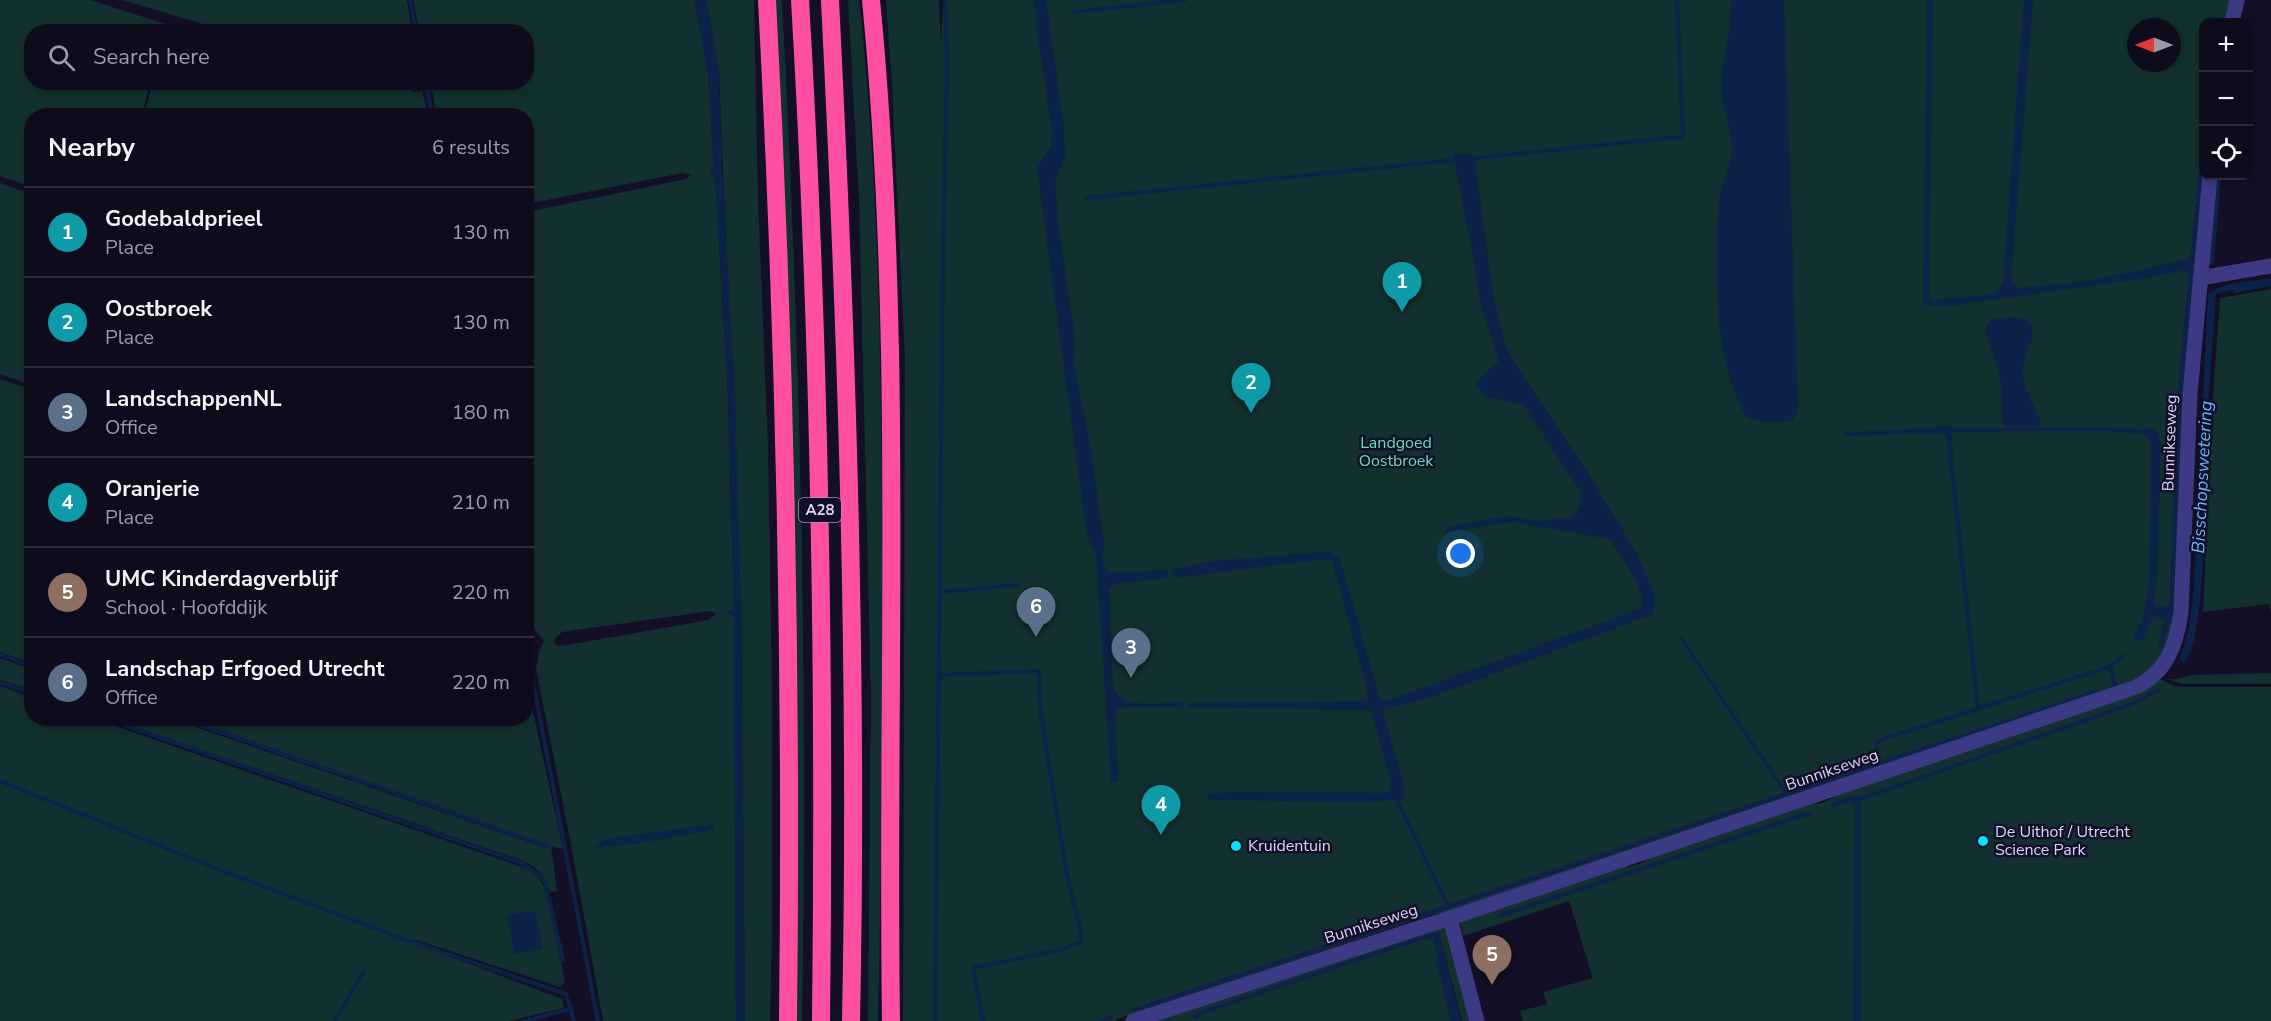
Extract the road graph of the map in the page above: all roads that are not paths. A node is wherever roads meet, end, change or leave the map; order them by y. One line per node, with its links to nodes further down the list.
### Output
1 (767, 0): 12 (highway, A28)
2 (800, 0): 13 (highway, A28)
3 (830, 0): 14 (highway, A28)
4 (871, 0): 11 (highway)
5 (2237, 0): 6 (street)
6 (2233, 18)
7 (2210, 180): 9 (street, Bunnikseweg)
8 (2271, 266): 9 (street)
9 (2200, 278): 10 (street, Bunnikseweg)
10 (1450, 918): 17 (street, Bunnikseweg); 18 (street)
11 (890, 923): 15 (highway); 16 (highway)
12 (788, 1021)
13 (820, 1021)
14 (851, 1021)
15 (886, 1021)
16 (891, 1021)
17 (1133, 1021)
18 (1477, 1021)

